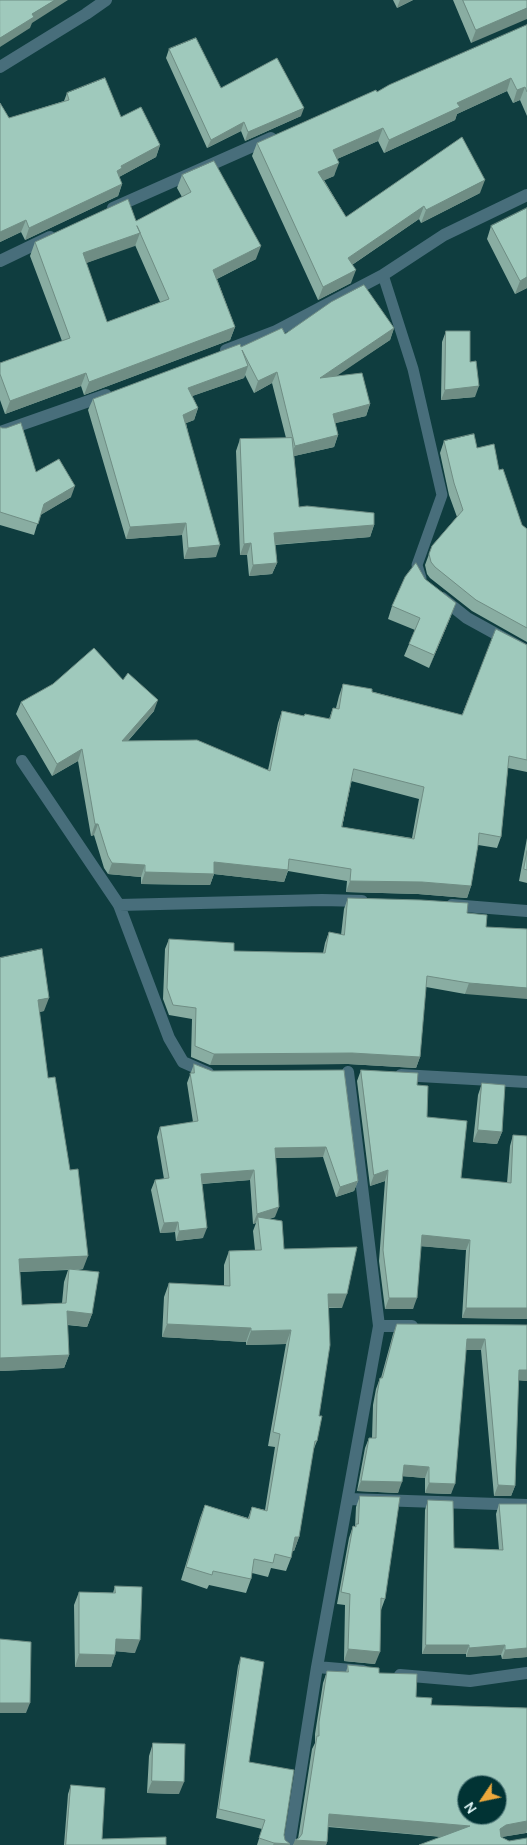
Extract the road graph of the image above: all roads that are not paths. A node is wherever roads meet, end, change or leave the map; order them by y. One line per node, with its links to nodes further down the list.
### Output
1 (106, 0): 2 (street)
2 (0, 68)
3 (284, 132): 5 (street)
4 (527, 195): 8 (street)
5 (102, 212)
6 (60, 233): 7 (street)
7 (0, 261)
8 (382, 275): 9 (street); 12 (lane)
9 (212, 356)
10 (120, 390): 11 (street)
11 (0, 432)
12 (429, 588): 13 (street)
13 (527, 651)
14 (22, 762): 17 (street)
15 (370, 901): 17 (street)
16 (438, 904): 18 (street)
17 (119, 905): 19 (street)
18 (527, 911)
19 (217, 1072)
20 (349, 1072): 23 (street)
21 (388, 1074): 22 (street)
22 (527, 1082)
23 (379, 1326): 24 (street); 25 (street)
24 (428, 1326)
25 (348, 1499): 26 (street); 27 (street)
26 (527, 1505)
27 (317, 1667): 28 (street); 29 (street)
28 (527, 1673)
29 (289, 1845)

